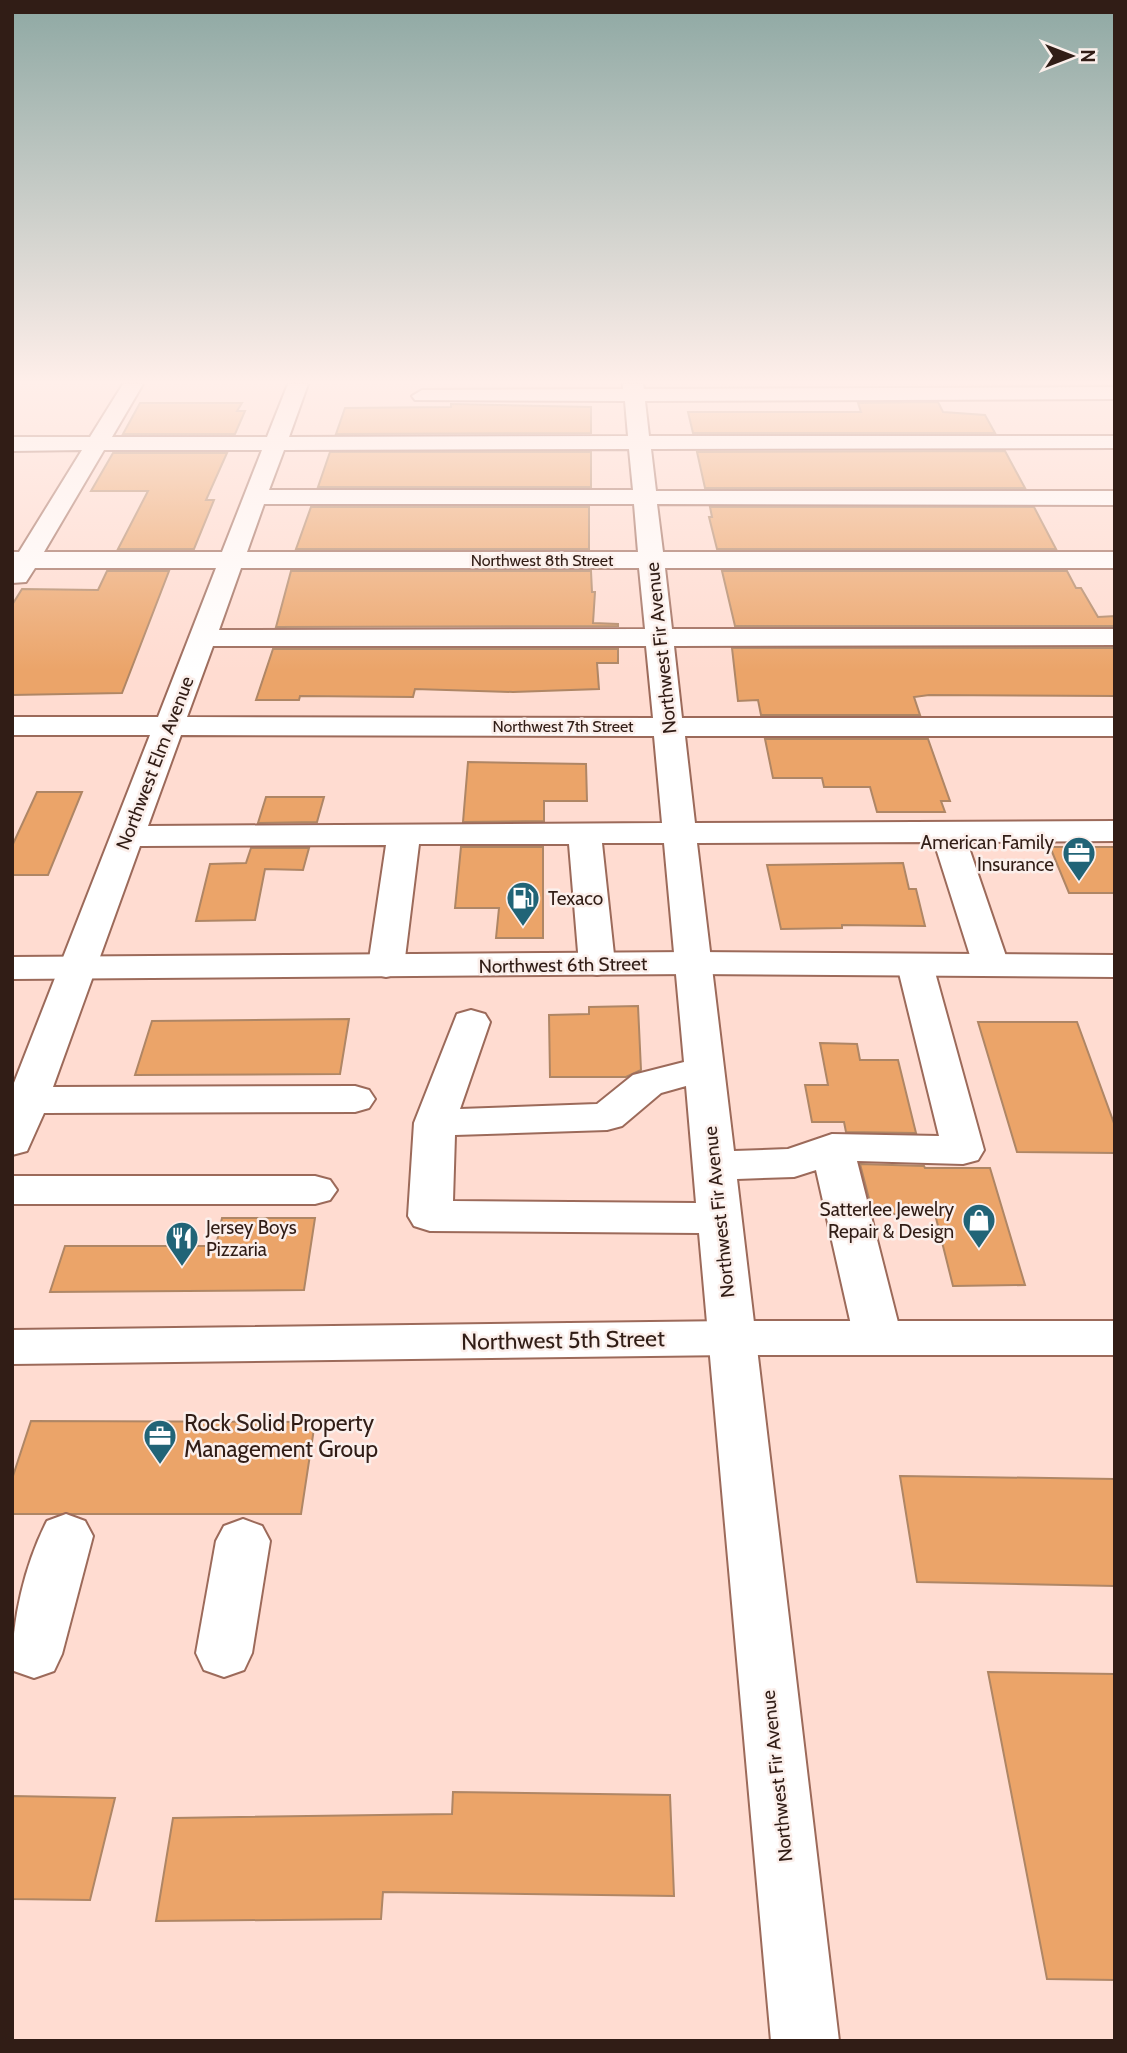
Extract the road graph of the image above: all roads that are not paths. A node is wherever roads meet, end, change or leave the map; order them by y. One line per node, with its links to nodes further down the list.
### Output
1 (73, 480): 10 (street)
2 (262, 480): 5 (street, Northwest Elm Avenue)
3 (643, 480): 6 (street, Northwest Fir Avenue)
4 (1066, 480): 7 (street)
5 (256, 497): 6 (street); 11 (street, Northwest Elm Avenue)
6 (645, 498): 7 (street); 12 (street, Northwest Fir Avenue)
7 (1078, 498): 8 (street); 9 (street)
8 (1115, 498)
9 (1115, 558): 12 (street, Northwest 8th Street)
10 (20, 560): 11 (street, Northwest 8th Street); 13 (street)
11 (232, 560): 12 (street, Northwest 8th Street); 16 (street, Northwest Elm Avenue)
12 (651, 560): 14 (street, Northwest Fir Avenue)
13 (12, 585)
14 (659, 635): 15 (street); 16 (street); 19 (street, Northwest Fir Avenue)
15 (1115, 637)
16 (203, 638): 18 (street, Northwest Elm Avenue)
17 (12, 726): 18 (street, Northwest 7th Street)
18 (170, 726): 19 (street, Northwest 7th Street); 26 (street, Northwest Elm Avenue)
19 (669, 726): 20 (street, Northwest 7th Street); 24 (street, Northwest Fir Avenue)
20 (1115, 727)
21 (1115, 831): 22 (street)
22 (947, 832): 24 (street); 30 (street)
23 (586, 834): 24 (street); 25 (street); 28 (street)
24 (680, 834): 27 (street, Northwest Fir Avenue)
25 (404, 835): 26 (street); 31 (street)
26 (127, 836): 34 (street, Northwest Elm Avenue)
27 (693, 963): 28 (street, Northwest 6th Street); 29 (street, Northwest 6th Street); 36 (street, Northwest Fir Avenue)
28 (597, 964): 31 (street, Northwest 6th Street)
29 (915, 965): 30 (street, Northwest 6th Street); 41 (street)
30 (991, 965): 33 (street, Northwest 6th Street)
31 (386, 966): 34 (street, Northwest 6th Street)
32 (12, 968): 34 (street, Northwest 6th Street)
33 (1114, 968)
34 (77, 969): 38 (street, Northwest Elm Avenue)
35 (471, 1022): 39 (street)
36 (704, 1069): 39 (street); 42 (street, Northwest Fir Avenue)
37 (355, 1099): 38 (street)
38 (27, 1100): 40 (street, Northwest Elm Avenue)
39 (435, 1123): 45 (street)
40 (12, 1142)
41 (832, 1147): 42 (street); 47 (street)
42 (714, 1166): 45 (street, Northwest Fir Avenue)
43 (12, 1189): 44 (street)
44 (315, 1189)
45 (720, 1218): 46 (street, Northwest Fir Avenue)
46 (732, 1338): 47 (street, Northwest 5th Street); 49 (street, Northwest 5th Street); 54 (street, Northwest Fir Avenue)
47 (878, 1338): 48 (street, Northwest 5th Street)
48 (1115, 1338)
49 (12, 1347)
50 (66, 1536): 53 (street)
51 (243, 1541): 52 (street)
52 (224, 1653)
53 (34, 1654)
54 (805, 2041)

